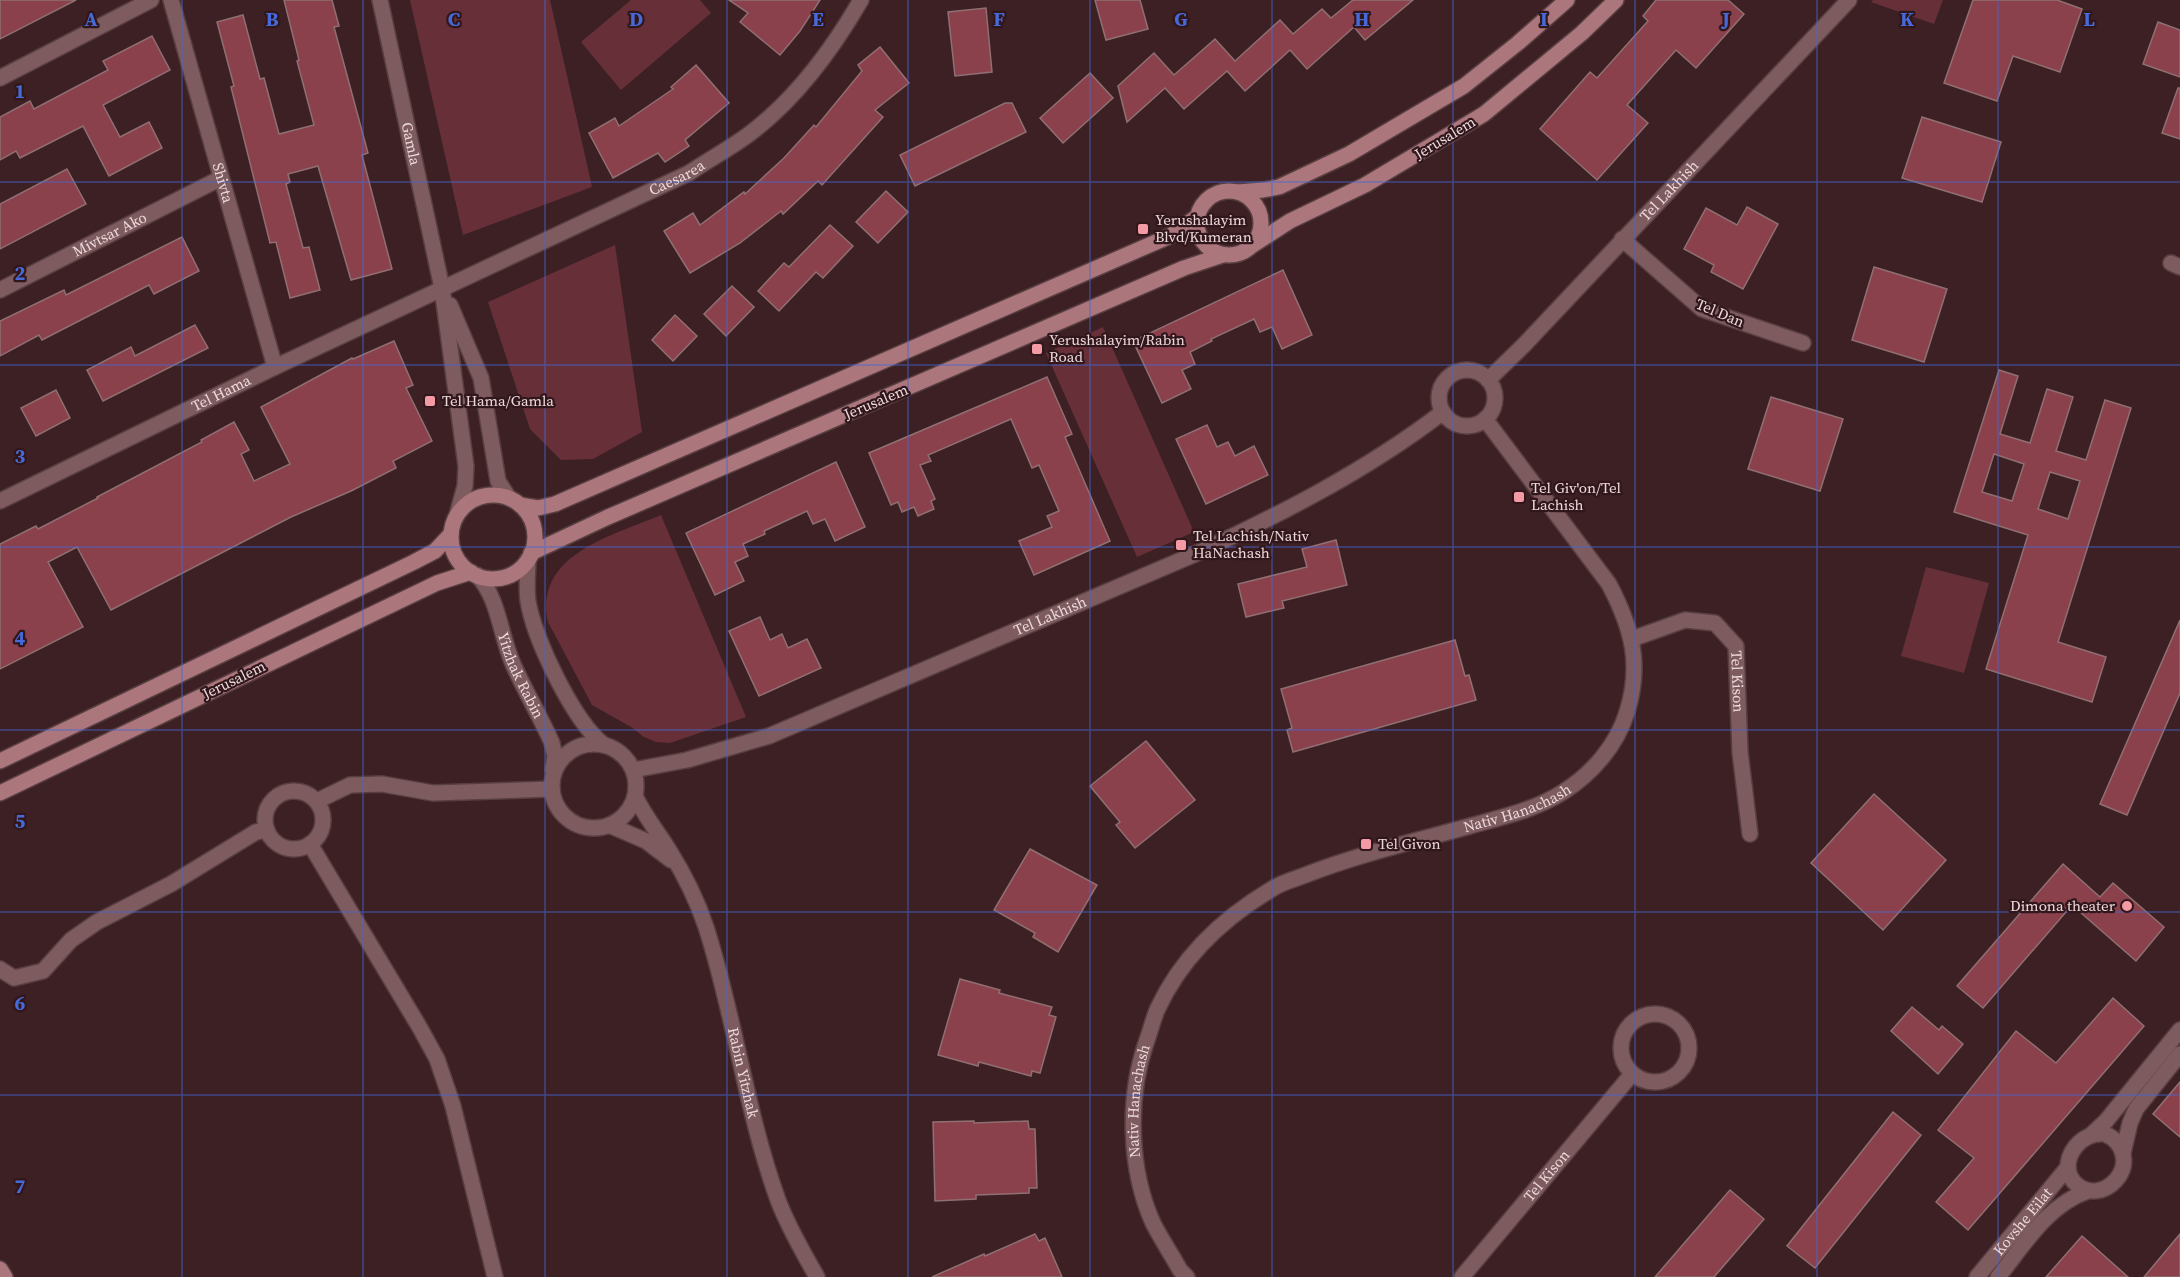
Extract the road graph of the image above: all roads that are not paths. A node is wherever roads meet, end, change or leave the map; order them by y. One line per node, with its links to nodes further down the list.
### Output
1 (151, 0): 8 (street)
2 (171, 0): 9 (street, Shivta)
3 (380, 0): 15 (street, Gamla)
4 (861, 0): 15 (street, Caesarea)
5 (1567, 0): 10 (main road)
6 (1616, 0): 13 (main road, Jerusalem)
7 (1850, 0): 12 (street, Tel Lakhish)
8 (0, 78)
9 (220, 178): 16 (street, Mivtsar Ako); 18 (street, Shivta)
10 (1238, 192): 11 (main road); 13 (main road)
11 (1198, 216): 14 (main road); 23 (main road)
12 (1622, 239): 17 (street, Tel Dan); 19 (street, Tel Lakhish)
13 (1253, 245): 14 (main road)
14 (1223, 255): 26 (main road, Jerusalem)
15 (442, 288): 18 (street, Tel Hama); 23 (street, Gamla); 24 (street, Gamla)
16 (0, 290)
17 (1803, 344)
18 (275, 367): 22 (street, Tel Hama)
19 (1488, 380): 20 (street); 21 (street)
20 (1443, 412): 21 (street); 31 (street, Tel Lakhish)
21 (1485, 419): 28 (street, Nativ Hanachash)
22 (0, 501)
23 (514, 502): 24 (main road); 26 (main road)
24 (457, 515): 25 (main road)
25 (451, 534): 27 (main road); 30 (main road, Jerusalem)
26 (529, 556): 27 (main road); 29 (street, Yitzhak Rabin)
27 (474, 574): 32 (street, Yitzhak Rabin); 33 (main road, Jerusalem)
28 (1632, 639): 38 (street, Tel Kison); 53 (street, Nativ Hanachash)
29 (604, 745): 31 (street); 32 (street)
30 (0, 761)
31 (633, 770): 34 (street)
32 (552, 783): 35 (street); 36 (street)
33 (0, 793)
34 (635, 796): 36 (street); 40 (street)
35 (317, 801): 37 (street); 39 (street)
36 (609, 825): 40 (street)
37 (267, 830): 39 (street); 41 (street)
38 (1750, 834)
39 (310, 844): 51 (street)
40 (678, 866): 52 (street, Rabin Yitzhak)
41 (0, 969)
42 (2180, 1030): 45 (street)
43 (2180, 1054): 46 (street)
44 (1632, 1074): 44 (street); 54 (street, Tel Kison)
45 (2091, 1135): 46 (street); 47 (street)
46 (2123, 1153): 48 (street)
47 (2068, 1167): 48 (street); 55 (street, Kovshe Eilat)
48 (2088, 1191): 56 (street, Kovshe Eilat)
49 (0, 1269): 50 (main road)
50 (4, 1277)
51 (495, 1277)
52 (817, 1277)
53 (1186, 1277)
54 (1462, 1277)
55 (1977, 1277)
56 (1998, 1277)

